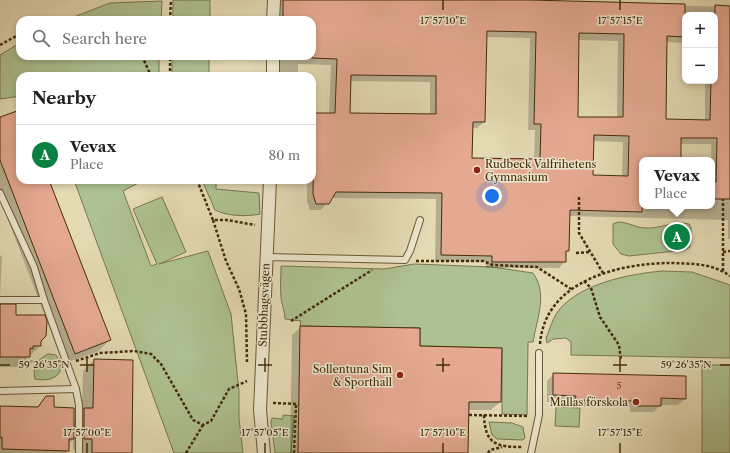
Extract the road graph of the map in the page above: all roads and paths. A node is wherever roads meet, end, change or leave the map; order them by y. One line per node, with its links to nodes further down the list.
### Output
1 (171, 0): 3 (path)
2 (274, 0): 4 (street)
3 (170, 16)
4 (273, 16)
5 (16, 36): 6 (path)
6 (0, 45)
7 (144, 60): 10 (path)
8 (170, 60): 11 (path)
9 (273, 60): 12 (street)
10 (148, 72)
11 (170, 72)
12 (273, 72)
13 (199, 184): 19 (path)
14 (270, 184): 21 (street, Stubbhagsvägen)
15 (0, 193): 18 (lane)
16 (580, 197): 23 (path)
17 (723, 199): 24 (path)
18 (2, 204): 35 (lane)
19 (213, 220): 21 (path); 40 (path)
20 (420, 220): 28 (lane)
21 (267, 226): 26 (street, Stubbhagsvägen)
22 (576, 252): 23 (path)
23 (590, 252): 30 (path)
24 (723, 252): 25 (path); 29 (path)
25 (730, 252)
26 (266, 257): 27 (lane); 55 (street, Stubbhagsvägen)
27 (394, 260): 28 (lane); 36 (path)
28 (405, 260): 33 (path)
29 (723, 271): 30 (path); 31 (path)
30 (603, 273): 32 (path)
31 (730, 276)
32 (584, 281): 33 (path); 38 (path)
33 (571, 289): 37 (path)
34 (0, 300): 35 (lane)
35 (44, 300): 39 (lane)
36 (291, 321)
37 (539, 353): 49 (lane)
38 (621, 360)
39 (68, 364): 44 (lane); 50 (path)
40 (247, 366)
41 (247, 374): 42 (path)
42 (247, 381): 43 (path); 50 (path)
43 (247, 388)
44 (76, 389): 45 (lane); 53 (lane)
45 (1, 392)
46 (268, 403): 56 (path)
47 (469, 415): 48 (path)
48 (484, 415): 49 (path); 51 (path)
49 (539, 415): 52 (lane)
50 (203, 425): 54 (path)
51 (502, 447): 52 (path); 57 (path)
52 (531, 450)
53 (79, 453)
54 (186, 453)
55 (264, 453)
56 (294, 453)
57 (488, 453)

